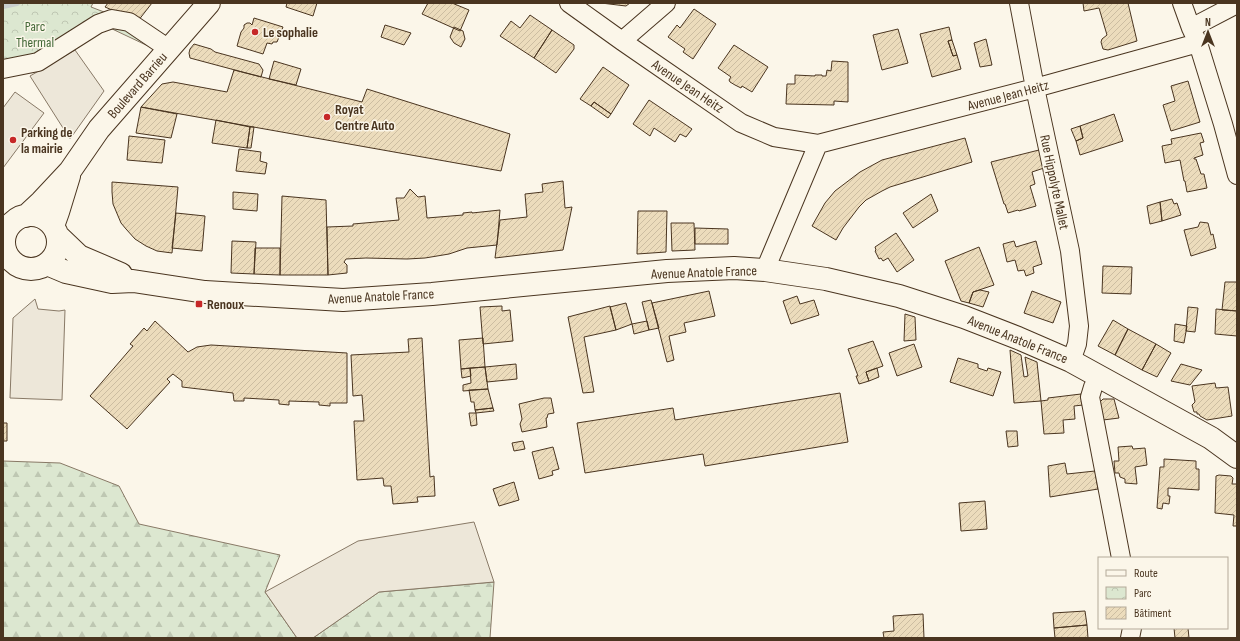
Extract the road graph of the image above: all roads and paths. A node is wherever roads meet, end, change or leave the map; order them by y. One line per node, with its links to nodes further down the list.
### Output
1 (209, 3): 9 (main road, Boulevard Barrieu)
2 (569, 3): 8 (street, Avenue Jean Heitz)
3 (666, 3): 8 (street)
4 (1019, 3): 11 (street, Rue Hippolyte Mallet)
5 (1182, 3): 7 (street)
6 (1237, 4): 7 (street, Avenue Jean Heitz)
7 (1194, 36): 11 (street, Avenue Jean Heitz); 14 (street)
8 (622, 41): 12 (street, Avenue Jean Heitz)
9 (169, 49): 10 (street); 13 (main road, Boulevard Barrieu)
10 (3, 69)
11 (1035, 88): 12 (street, Avenue Jean Heitz); 22 (street, Rue Hippolyte Mallet)
12 (818, 144): 20 (street)
13 (70, 171): 15 (main road, Boulevard Barrieu); 16 (main road, Boulevard Barrieu)
14 (1237, 175)
15 (26, 216): 16 (main road); 17 (main road)
16 (55, 230): 18 (main road); 21 (main road, Avenue Anatole France)
17 (4, 234): 19 (main road)
18 (47, 264): 19 (main road); 21 (main road, Avenue Anatole France)
19 (11, 268)
20 (765, 270): 21 (main road, Avenue Anatole France); 22 (main road, Avenue Anatole France)
21 (133, 280)
22 (1071, 361): 23 (main road, Avenue Anatole France)
23 (1099, 376): 24 (main road, Avenue Anatole France); 25 (street)
24 (1237, 457)
25 (1121, 557)

